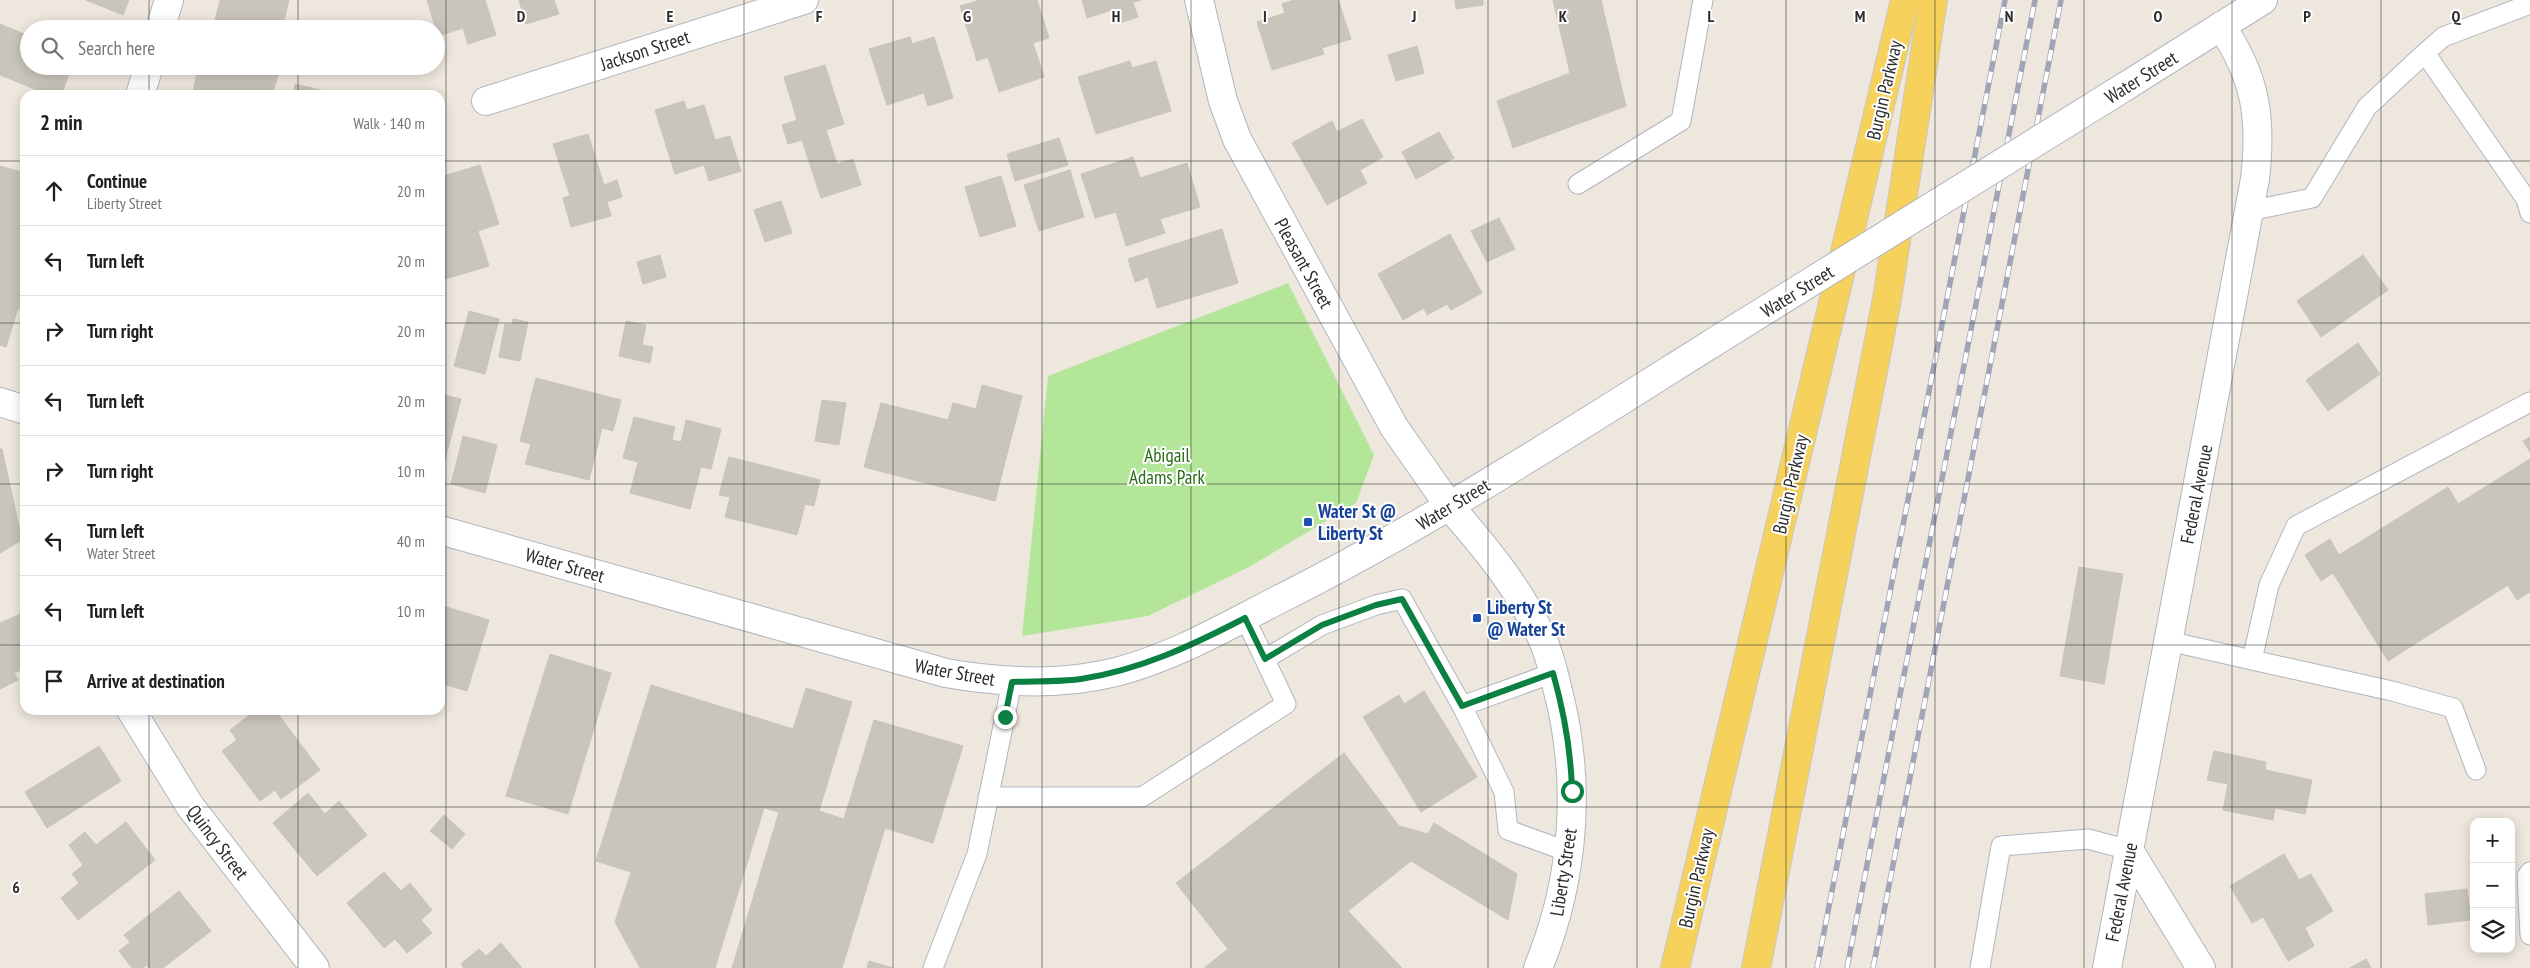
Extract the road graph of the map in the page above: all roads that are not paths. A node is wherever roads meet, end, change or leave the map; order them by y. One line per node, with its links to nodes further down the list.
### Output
1 (169, 0): 9 (main road)
2 (804, 0): 14 (main road, Jackson Street)
3 (1199, 0): 21 (main road, Pleasant Street)
4 (1703, 0): 15 (lane)
5 (1905, 0): 40 (main road, Burgin Parkway)
6 (1933, 0): 41 (main road, Burgin Parkway)
7 (2263, 0): 10 (main road, Water Street)
8 (2530, 4): 11 (lane)
9 (163, 20)
10 (2221, 26): 17 (main road, Federal Avenue); 21 (main road, Water Street, bridge)
11 (2425, 53): 16 (lane); 17 (lane)
12 (146, 75): 13 (main road)
13 (142, 90)
14 (486, 101)
15 (1578, 184)
16 (2529, 203)
17 (2249, 211): 24 (main road, Federal Avenue)
18 (0, 402): 20 (main road)
19 (2530, 402): 26 (lane)
20 (20, 408)
21 (1450, 507): 23 (main road, Water Street); 27 (main road, Liberty Street)
22 (445, 531): 28 (main road, Water Street)
23 (1245, 618): 25 (lane); 28 (main road, Water Street)
24 (2168, 641): 26 (lane); 33 (main road, Federal Avenue)
25 (1265, 659): 29 (lane); 32 (lane)
26 (2252, 660): 31 (lane)
27 (1553, 673): 29 (lane); 34 (main road, Liberty Street)
28 (1012, 682): 32 (lane)
29 (1462, 706): 34 (lane)
30 (134, 715): 37 (main road, Quincy Street)
31 (2476, 770)
32 (988, 797): 38 (lane)
33 (2129, 850): 42 (lane); 43 (main road, Federal Avenue); 44 (main road)
34 (1569, 852): 39 (main road, Liberty Street)
35 (2530, 872): 36 (lane)
36 (2530, 935)
37 (315, 968)
38 (933, 968)
39 (1538, 968)
40 (1674, 968)
41 (1756, 968)
42 (1980, 968)
43 (2107, 968)
44 (2201, 968)

